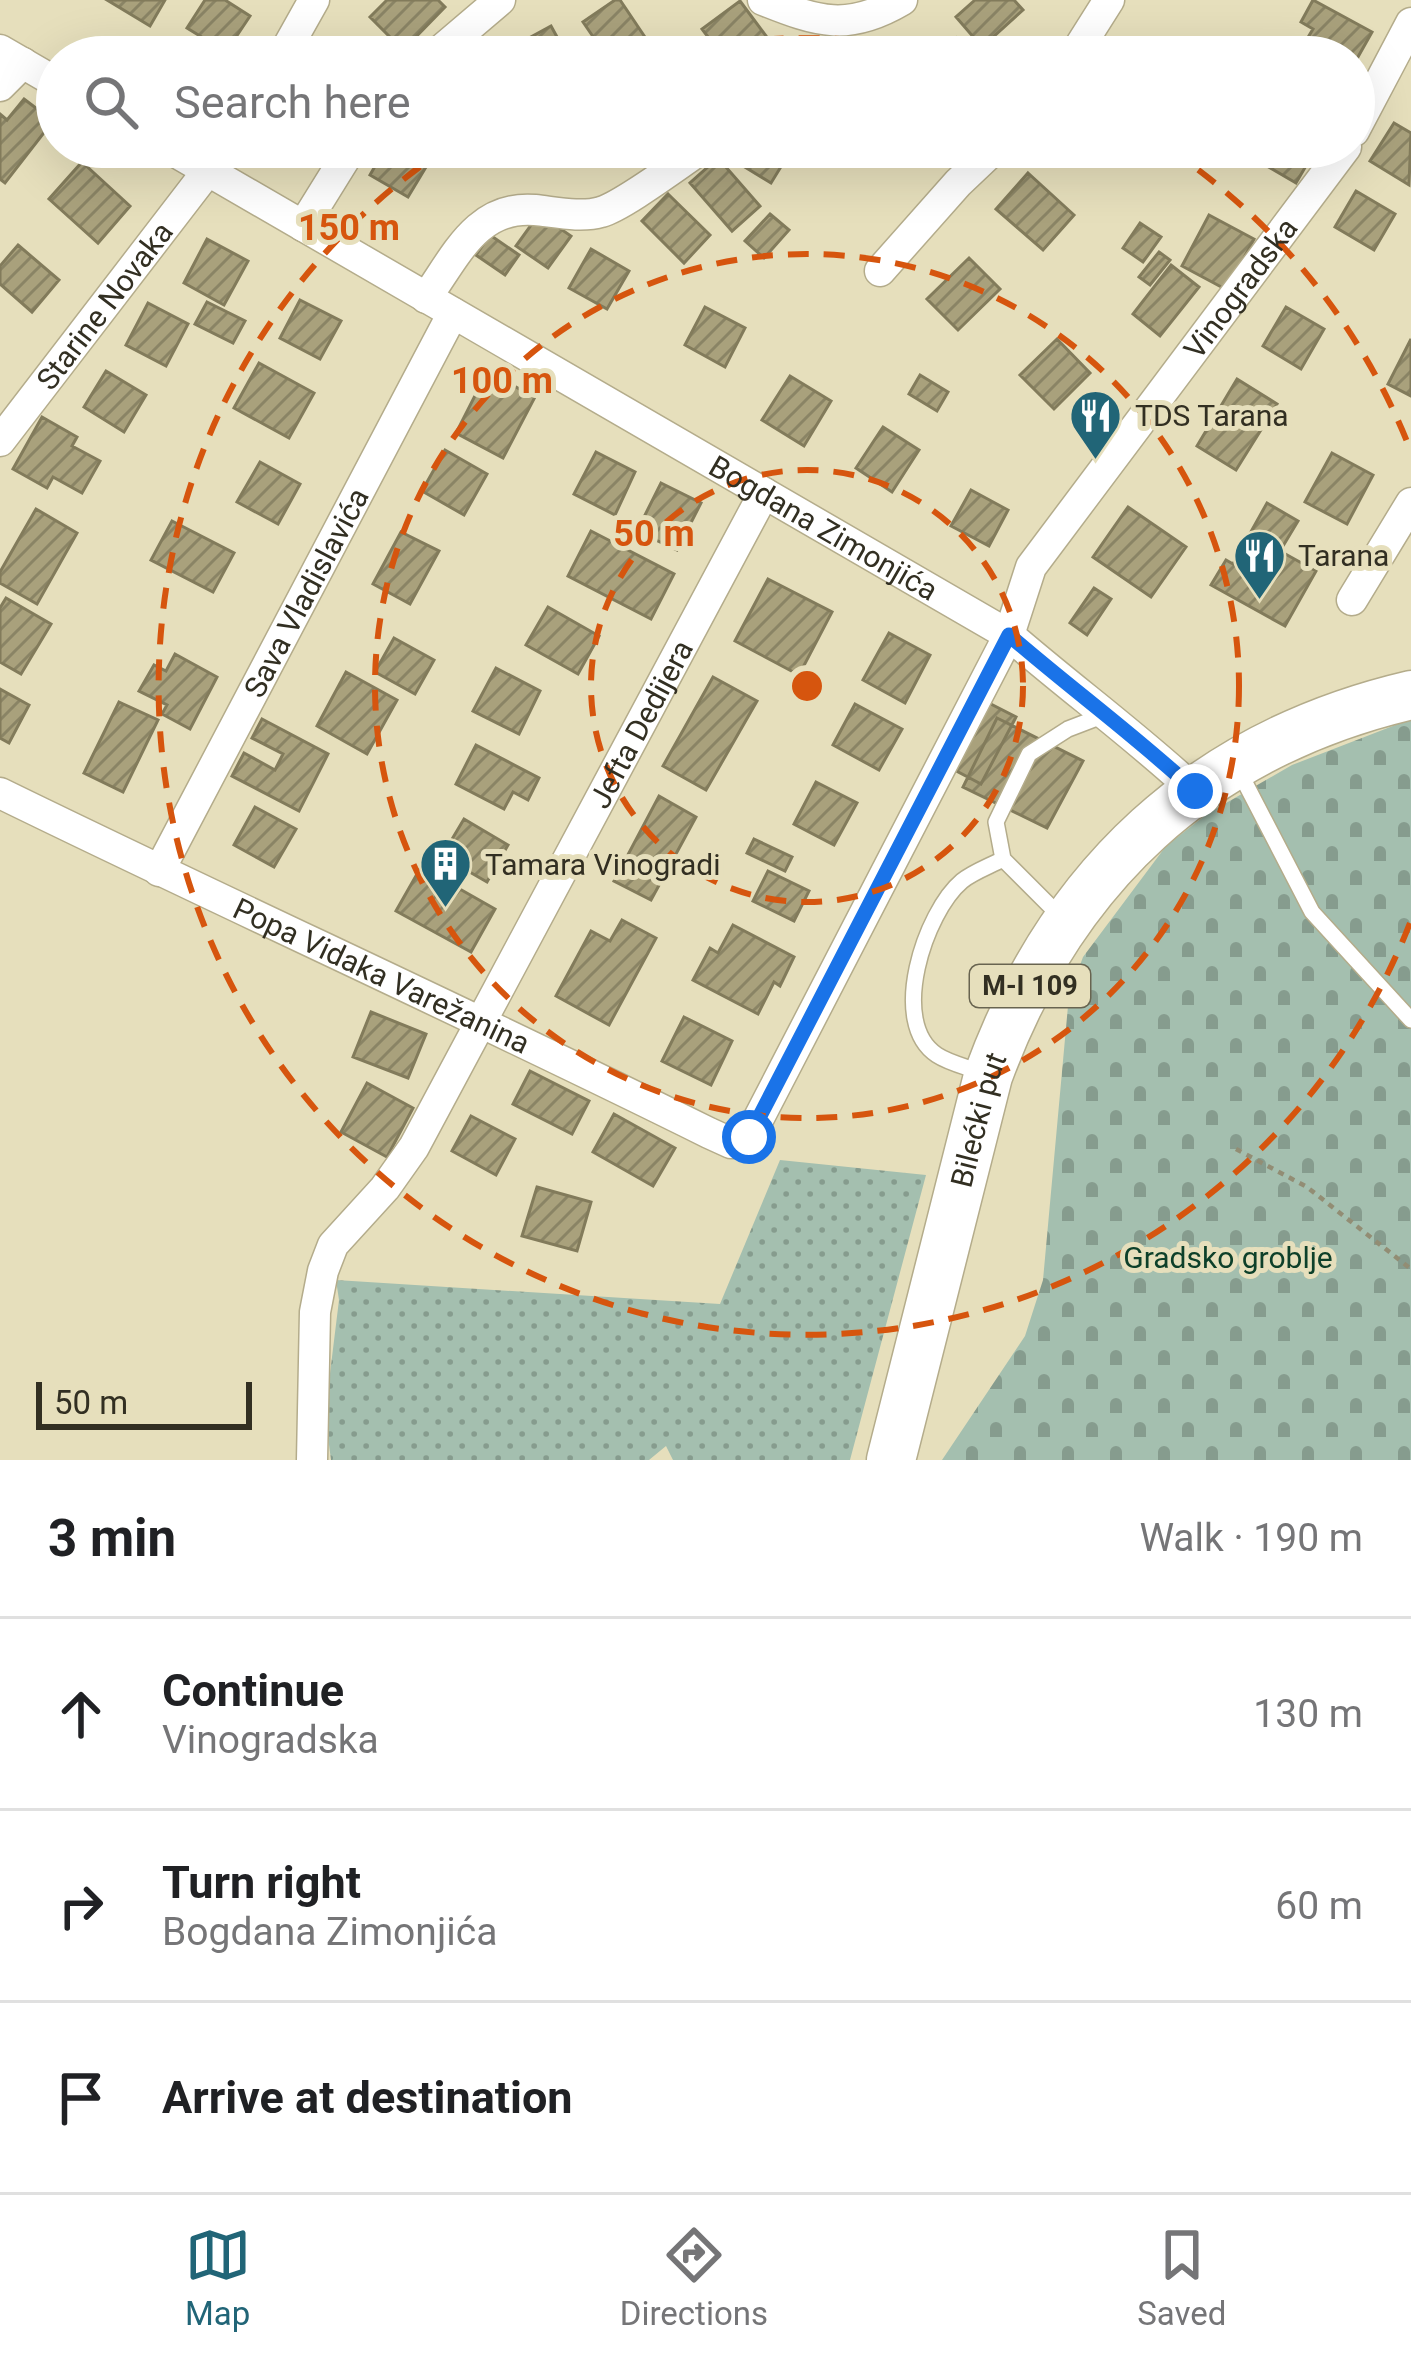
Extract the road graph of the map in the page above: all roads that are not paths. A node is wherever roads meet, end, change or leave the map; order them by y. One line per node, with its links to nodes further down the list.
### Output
1 (314, 0): 7 (street)
2 (500, 0): 8 (street)
3 (763, 0): 4 (street)
4 (902, 0)
5 (1109, 0): 9 (street)
6 (1411, 22): 12 (street)
7 (294, 36)
8 (458, 36)
9 (1086, 36)
10 (12, 57): 11 (street)
11 (0, 86)
12 (1375, 91)
13 (211, 168): 22 (street, Starine Novaka)
14 (229, 168): 19 (street, Bogdana Zimonjića)
15 (339, 168): 19 (street)
16 (671, 168): 21 (street)
17 (974, 168): 20 (street)
18 (1330, 168): 26 (street, Vinogradska)
19 (303, 226): 21 (street, Bogdana Zimonjića)
20 (880, 272)
21 (439, 305): 23 (street, Bogdana Zimonjića); 33 (street, Sava Vladislavića)
22 (0, 441)
23 (764, 494): 26 (street, Bogdana Zimonjića); 36 (street, Jefta Dedijera)
24 (1411, 503): 25 (street)
25 (1352, 600)
26 (1009, 635): 28 (street, Bogdana Zimonjića); 38 (street, Vinogradska)
27 (1411, 695): 29 (main road, Bilećki put / M-I 109)
28 (1102, 716): 30 (street, Bogdana Zimonjića); 32 (lane)
29 (1236, 765): 30 (main road, Bilećki put / M-I 109); 35 (lane)
30 (1195, 791): 34 (main road, Bilećki put / M-I 109)
31 (0, 793): 33 (street, Popa Vidaka Varežanina)
32 (1003, 859): 34 (lane); 37 (lane)
33 (159, 871): 36 (street, Popa Vidaka Varežanina)
34 (1066, 922): 37 (main road, Bilećki put / M-I 109)
35 (1411, 1020)
36 (484, 1021): 38 (street, Popa Vidaka Varežanina); 39 (street, Jefta Dedijera)
37 (988, 1076): 40 (main road, Bilećki put / M-I 109)
38 (760, 1121)
39 (312, 1460)
40 (890, 1460)

